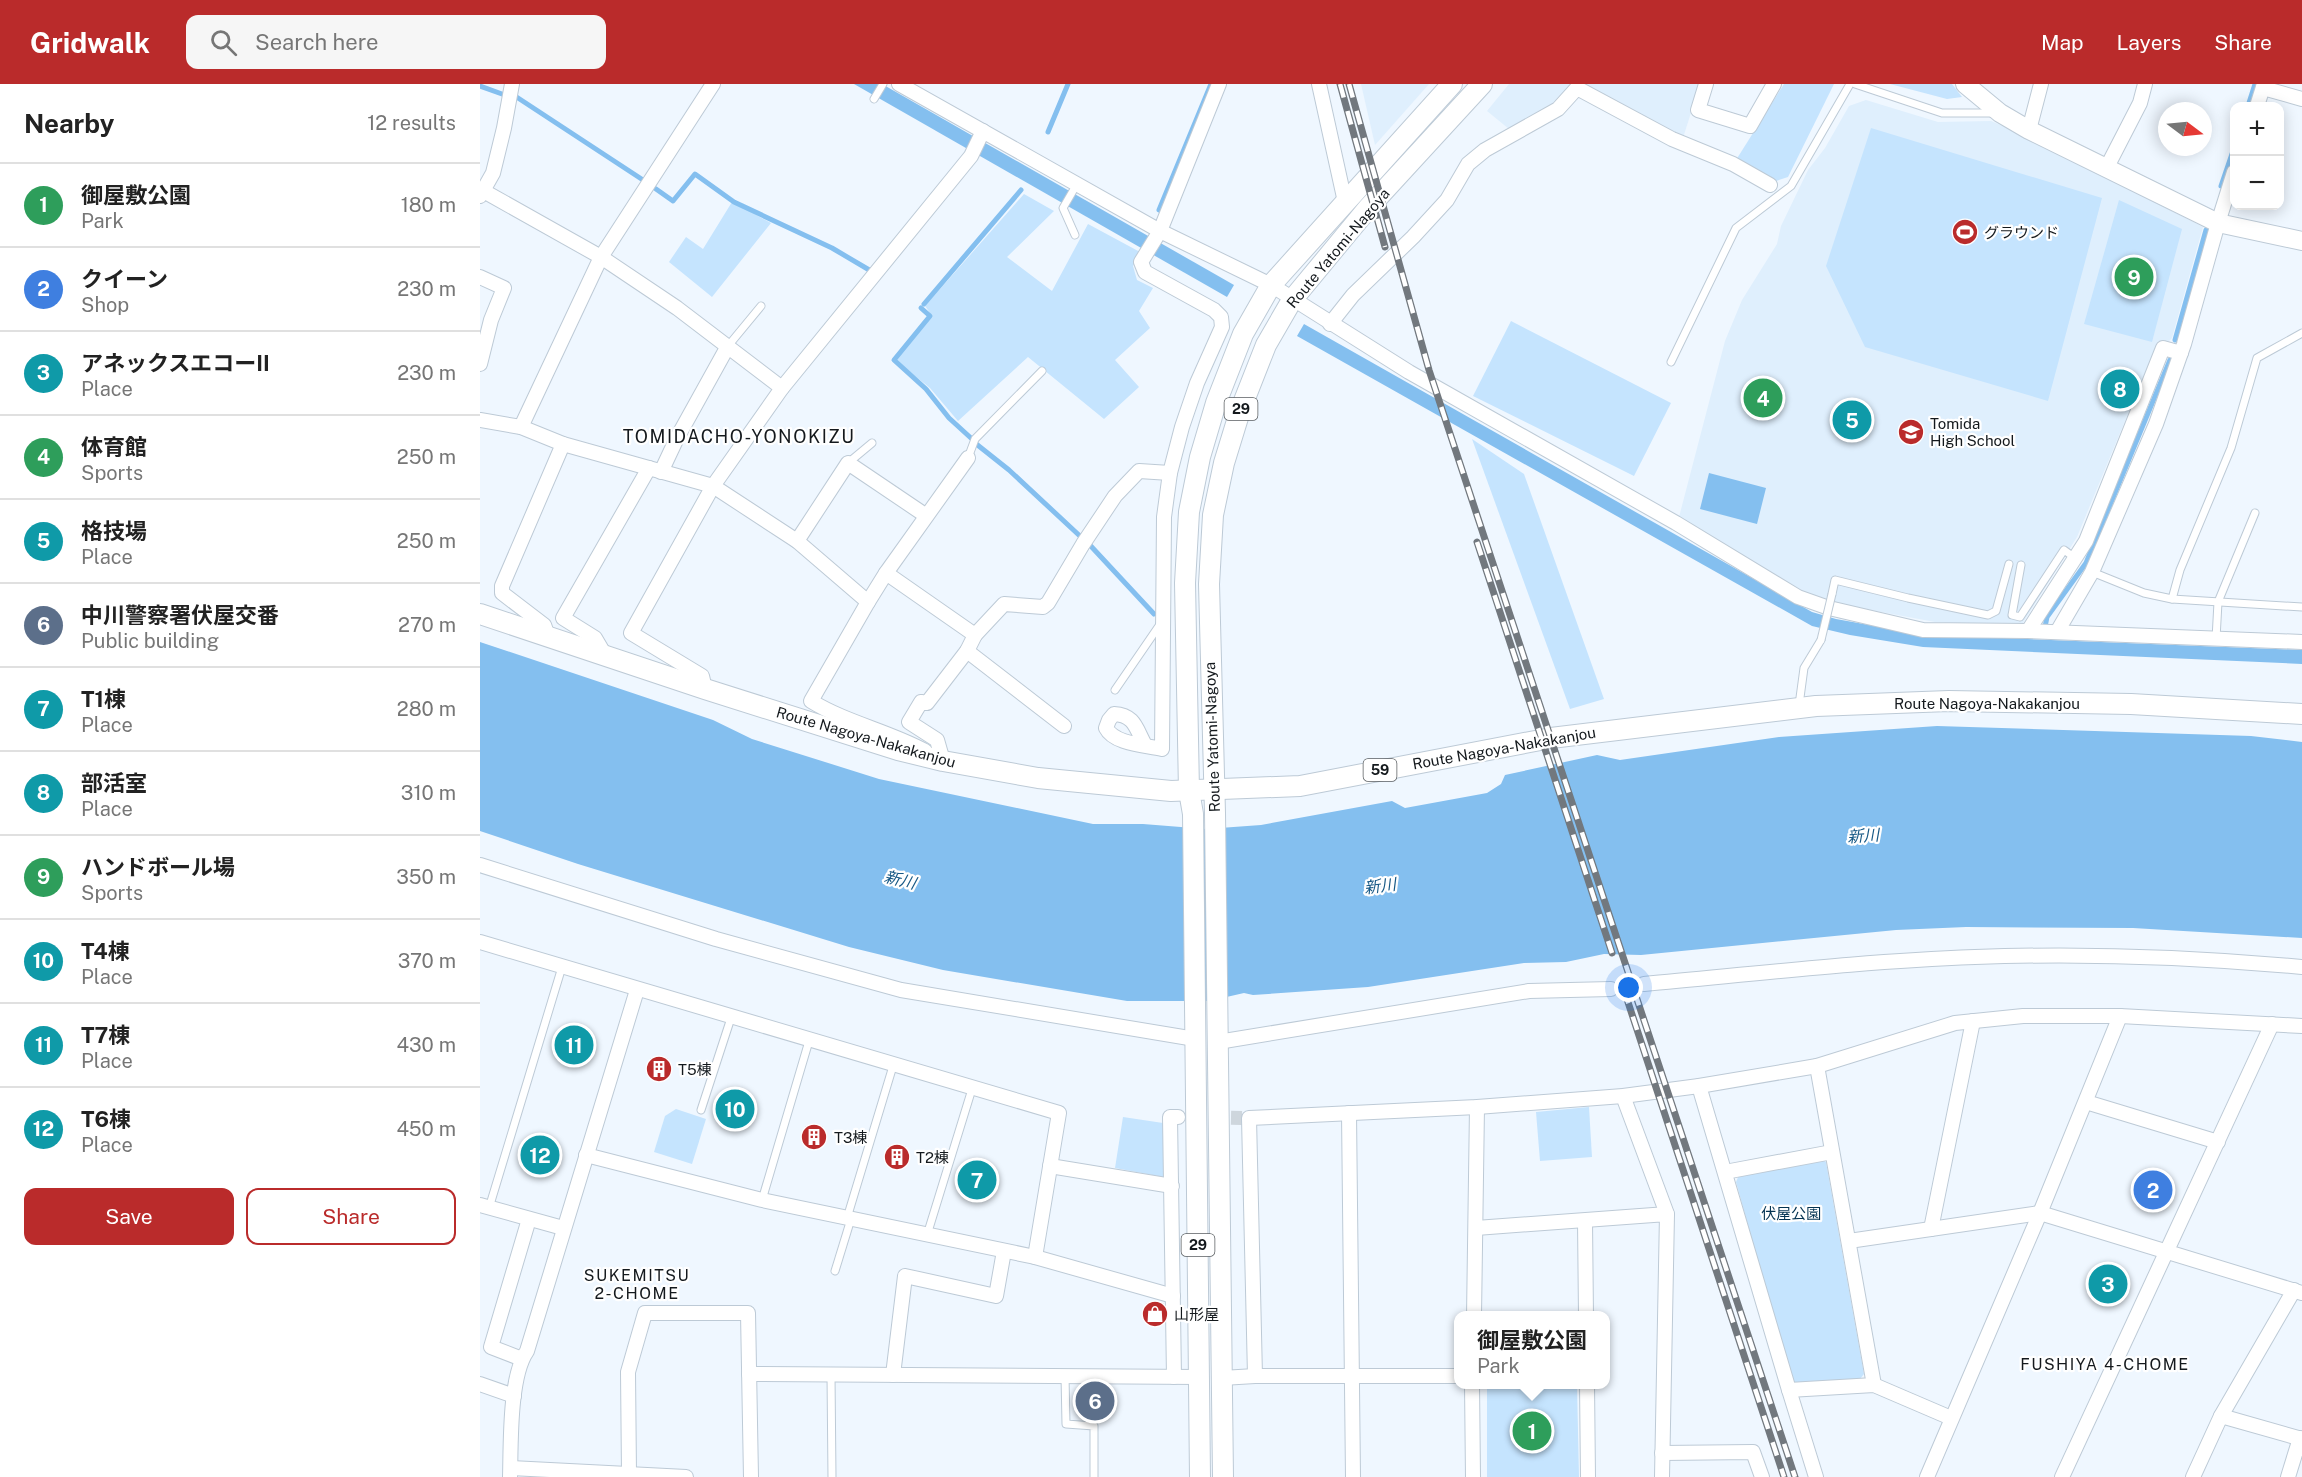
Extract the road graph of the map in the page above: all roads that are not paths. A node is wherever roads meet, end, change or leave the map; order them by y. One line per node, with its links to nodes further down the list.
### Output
1 (512, 84): 27 (street)
2 (713, 84): 33 (street)
3 (883, 84): 17 (lane)
4 (899, 84): 16 (street)
5 (1219, 84): 30 (street)
6 (1319, 84): 28 (street)
7 (1452, 84): 28 (main road, Route Yatomi-Nagoya / 29)
8 (1482, 84): 36 (main road, Route Yatomi-Nagoya / 29)
9 (1706, 84): 10 (street)
10 (1774, 84)
11 (1852, 84): 20 (lane); 42 (lane)
12 (1965, 84): 20 (street)
13 (2041, 84): 21 (street)
14 (2145, 84): 23 (street)
15 (2264, 86): 18 (street); 19 (street)
16 (917, 88): 22 (street)
17 (874, 99)
18 (2302, 99)
19 (2258, 102)
20 (2000, 113): 21 (street)
21 (2030, 130): 23 (street)
22 (982, 134): 25 (street); 45 (street)
23 (2107, 167): 29 (street)
24 (1770, 185): 38 (street)
25 (1075, 187): 30 (street); 31 (lane)
26 (2230, 187): 29 (street)
27 (481, 192): 33 (street)
28 (1345, 202): 35 (main road, Route Yatomi-Nagoya / 29)
29 (2218, 223): 32 (street); 41 (street)
30 (1158, 233): 35 (street); 53 (street)
31 (1075, 235)
32 (2302, 241)
33 (602, 257): 40 (street); 47 (street)
34 (480, 277): 43 (street)
35 (1271, 285): 36 (street); 85 (main road, Route Yatomi-Nagoya / 29)
36 (1292, 300): 38 (street); 84 (main road, Route Yatomi-Nagoya / 29)
37 (761, 306): 40 (lane)
38 (1330, 324): 69 (street)
39 (2302, 333): 63 (lane)
40 (728, 346): 45 (street); 52 (street)
41 (2181, 353): 58 (street); 61 (street)
42 (1671, 362)
43 (480, 364)
44 (1042, 371): 50 (lane)
45 (782, 388): 54 (street)
46 (480, 420): 47 (street)
47 (520, 427): 49 (street)
48 (872, 443): 51 (lane)
49 (563, 444): 52 (street); 72 (street)
50 (968, 458): 56 (street)
51 (848, 463): 56 (street); 57 (street)
52 (655, 470): 54 (street); 76 (street)
53 (1170, 473): 68 (street); 71 (street)
54 (713, 486): 57 (street); 77 (street)
55 (2255, 513): 65 (lane)
56 (925, 515): 62 (street)
57 (797, 541): 64 (street)
58 (2075, 558): 60 (lane); 69 (street)
59 (2009, 564): 79 (lane, bridge)
60 (2021, 565)
61 (2092, 572): 63 (lane); 70 (street)
62 (886, 573): 64 (street); 71 (street)
63 (2172, 599): 65 (lane)
64 (868, 602): 83 (street)
65 (2218, 602): 66 (lane); 73 (lane)
66 (2302, 607)
67 (480, 614): 72 (main road, Route Nagoya-Nakakanjou / 59)
68 (1163, 621): 78 (lane); 82 (street)
69 (2028, 631): 70 (street)
70 (2057, 632): 73 (street)
71 (975, 635): 75 (street)
72 (548, 636): 76 (main road, Route Nagoya-Nakakanjou / 59)
73 (2216, 639): 74 (street)
74 (2302, 642)
75 (967, 651): 81 (street); 83 (street)
76 (605, 655): 77 (main road, Route Nagoya-Nakakanjou / 59)
77 (705, 689): 83 (main road, Route Nagoya-Nakakanjou / 59)
78 (1115, 690)
79 (1798, 708): 80 (main road, Route Nagoya-Nakakanjou / 59); 84 (main road, Route Nagoya-Nakakanjou / 59)
80 (2302, 714)
81 (1064, 726)
82 (1145, 745)
83 (943, 761): 85 (main road, Route Nagoya-Nakakanjou / 59)
84 (1213, 789): 85 (main road, Route Nagoya-Nakakanjou / 59); 100 (main road, Route Yatomi-Nagoya / 29)
85 (1189, 791): 98 (main road, Route Yatomi-Nagoya / 29)
86 (480, 865): 98 (street)
87 (480, 942): 88 (street)
88 (562, 967): 92 (street); 118 (lane)
89 (2302, 967): 90 (street)
90 (1644, 984)
91 (1611, 988): 100 (street)
92 (637, 990): 94 (street); 113 (street)
93 (2120, 1016): 95 (street); 96 (street); 106 (street)
94 (731, 1018): 99 (street); 108 (lane)
95 (1973, 1021): 102 (street); 126 (street)
96 (2272, 1024): 97 (street); 111 (street)
97 (2302, 1026)
98 (1196, 1039): 145 (main road, Route Yatomi-Nagoya / 29)
99 (809, 1041): 101 (street); 117 (lane)
100 (1218, 1042): 147 (main road, Route Yatomi-Nagoya / 29)
101 (893, 1066): 104 (street); 121 (lane)
102 (1816, 1066): 103 (street); 112 (street)
103 (1700, 1086): 105 (street); 115 (street)
104 (972, 1089): 114 (street); 127 (lane)
105 (1623, 1096): 107 (street); 120 (street)
106 (2086, 1102): 111 (street); 119 (street)
107 (1478, 1107): 109 (street); 125 (street)
108 (701, 1110)
109 (1349, 1113): 142 (street); 146 (street)
110 (1178, 1117): 116 (street)
111 (2218, 1142): 130 (street)
112 (1832, 1152): 115 (street); 128 (street)
113 (586, 1155): 117 (street); 124 (street)
114 (1050, 1166): 116 (street); 131 (street)
115 (1725, 1172): 152 (street)
116 (1172, 1186): 134 (street)
117 (762, 1200): 121 (street)
118 (485, 1207): 122 (street)
119 (2040, 1213): 126 (street); 130 (street); 155 (street)
120 (1668, 1214): 123 (street); 157 (street)
121 (849, 1218): 127 (street); 132 (lane)
122 (529, 1219): 124 (street); 137 (street)
123 (1585, 1221): 125 (street); 136 (street)
124 (563, 1228): 137 (street)
125 (1476, 1228): 135 (street)
126 (1930, 1229): 128 (street)
127 (927, 1235): 129 (street)
128 (1849, 1241): 149 (street)
129 (1004, 1251): 131 (street); 140 (street)
130 (2168, 1253): 133 (street); 173 (street)
131 (1035, 1257): 134 (street)
132 (835, 1271)
133 (2298, 1292): 154 (street)
134 (1173, 1296): 144 (street)
135 (1474, 1311)
136 (1586, 1311)
137 (522, 1359): 153 (street)
138 (749, 1374): 139 (street); 159 (street); 161 (street)
139 (831, 1375): 140 (street); 162 (lane)
140 (893, 1375): 141 (street)
141 (1065, 1376): 144 (street); 163 (lane)
142 (1255, 1376): 146 (street); 147 (street)
143 (1454, 1376): 146 (street)
144 (1174, 1377): 145 (street)
145 (1199, 1377): 164 (main road, Route Yatomi-Nagoya / 29)
146 (1352, 1377): 166 (street)
147 (1222, 1378): 165 (main road, Route Yatomi-Nagoya / 29)
148 (480, 1384): 153 (street)
149 (1874, 1385): 152 (street); 155 (street)
150 (1472, 1389): 167 (street)
151 (1587, 1389): 168 (street)
152 (1789, 1390): 171 (street)
153 (514, 1396): 158 (street)
154 (2221, 1416): 156 (street); 174 (street)
155 (1951, 1418): 172 (street)
156 (2301, 1439): 175 (street)
157 (1662, 1454): 169 (street); 170 (street)
158 (510, 1472): 159 (street)
159 (629, 1474): 160 (street)
160 (686, 1477)
161 (751, 1477)
162 (832, 1477)
163 (1094, 1477)
164 (1200, 1477)
165 (1223, 1477)
166 (1353, 1477)
167 (1473, 1477)
168 (1588, 1477)
169 (1662, 1477)
170 (1762, 1477)
171 (1816, 1477)
172 (1927, 1477)
173 (2062, 1477)
174 (2193, 1477)
175 (2288, 1477)

